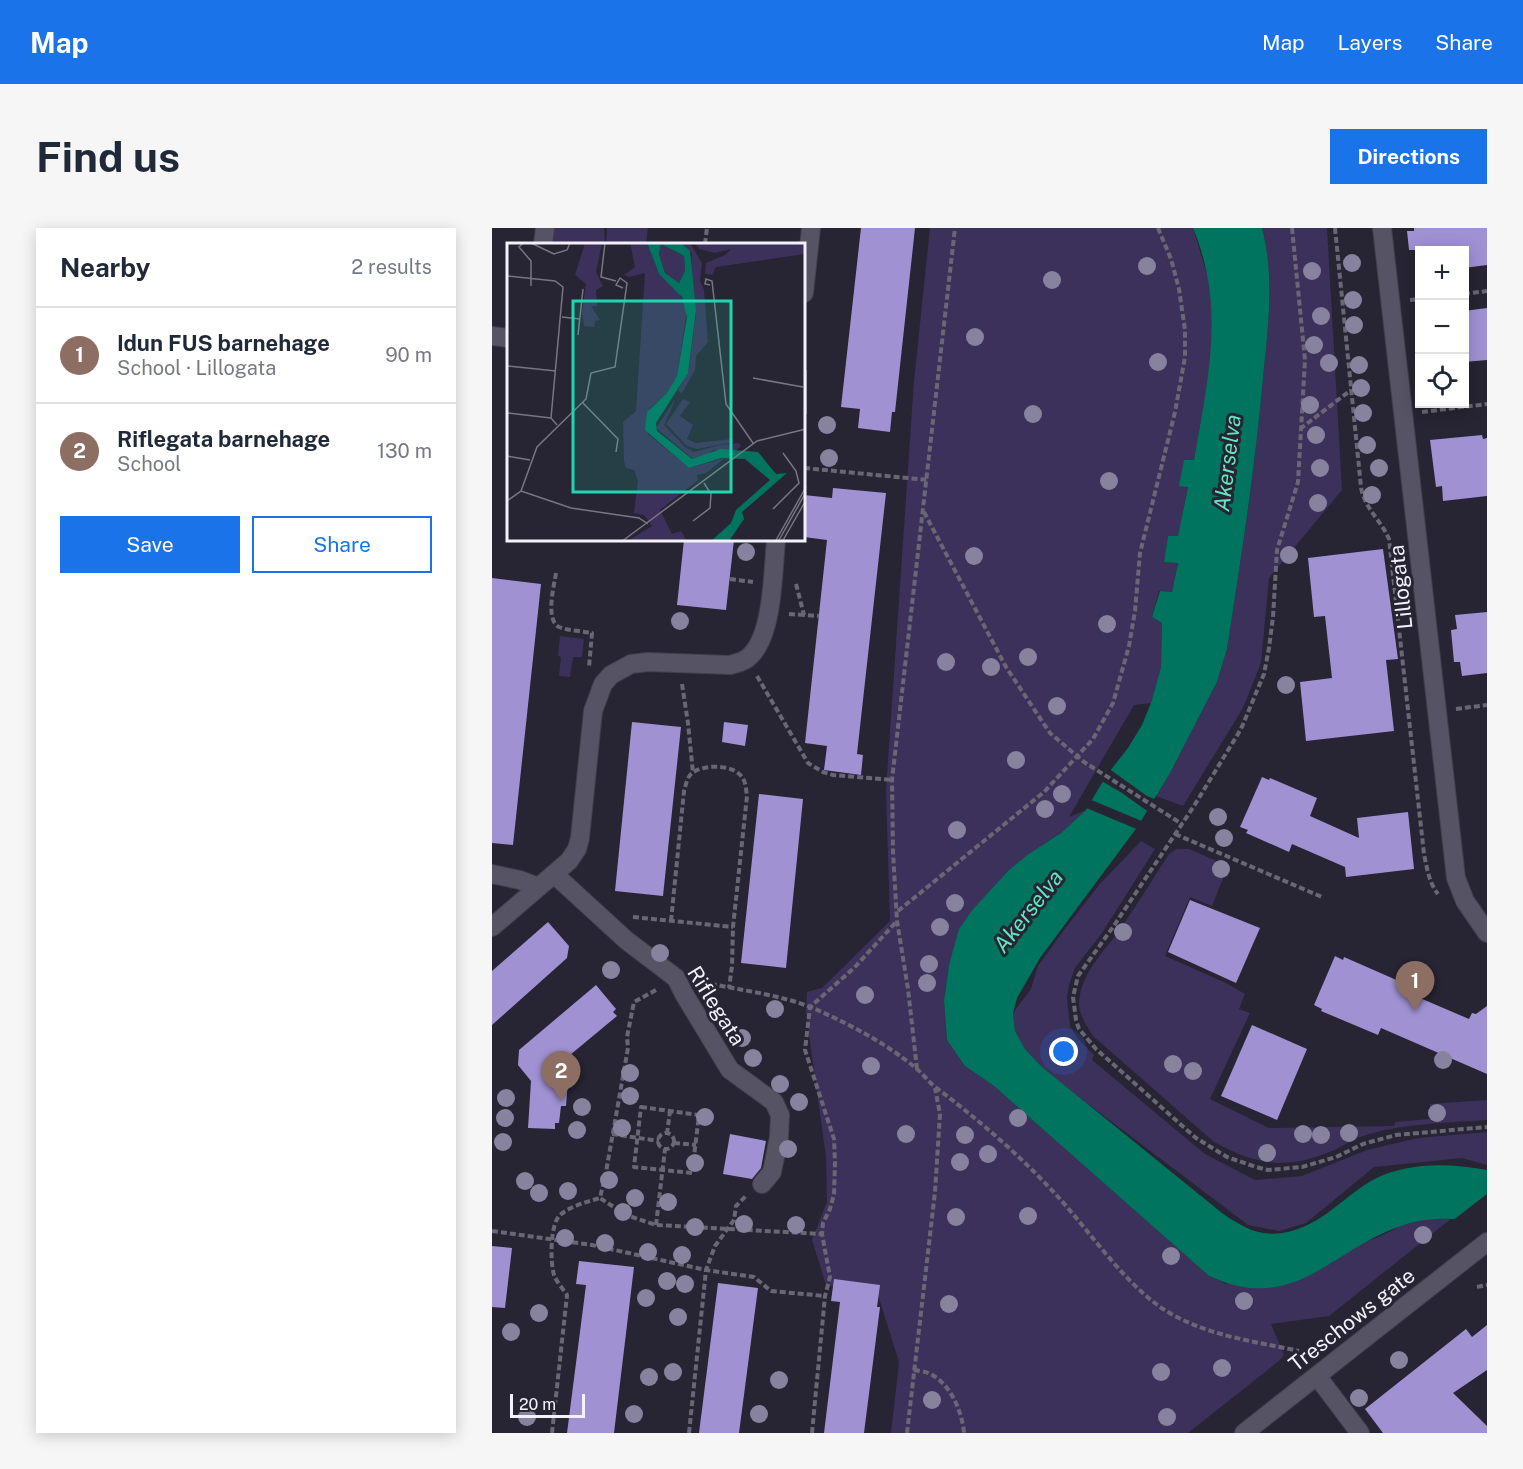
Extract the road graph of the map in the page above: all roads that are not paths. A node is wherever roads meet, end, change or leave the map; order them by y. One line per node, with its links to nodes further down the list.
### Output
1 (545, 228): 4 (street)
2 (811, 228): 5 (street)
3 (1382, 228): 13 (street, Lillogata)
4 (543, 243)
5 (806, 274)
6 (492, 336): 7 (street)
7 (507, 338)
8 (776, 542): 10 (street)
9 (492, 874): 11 (street)
10 (554, 874): 11 (street); 14 (street, Riflegata)
11 (538, 887): 12 (street)
12 (492, 927)
13 (1487, 933)
14 (762, 1184)
15 (1481, 1246): 16 (street, Treschows gate)
16 (1317, 1376): 17 (street, Treschows gate); 18 (street)
17 (1244, 1433)
18 (1360, 1433)

